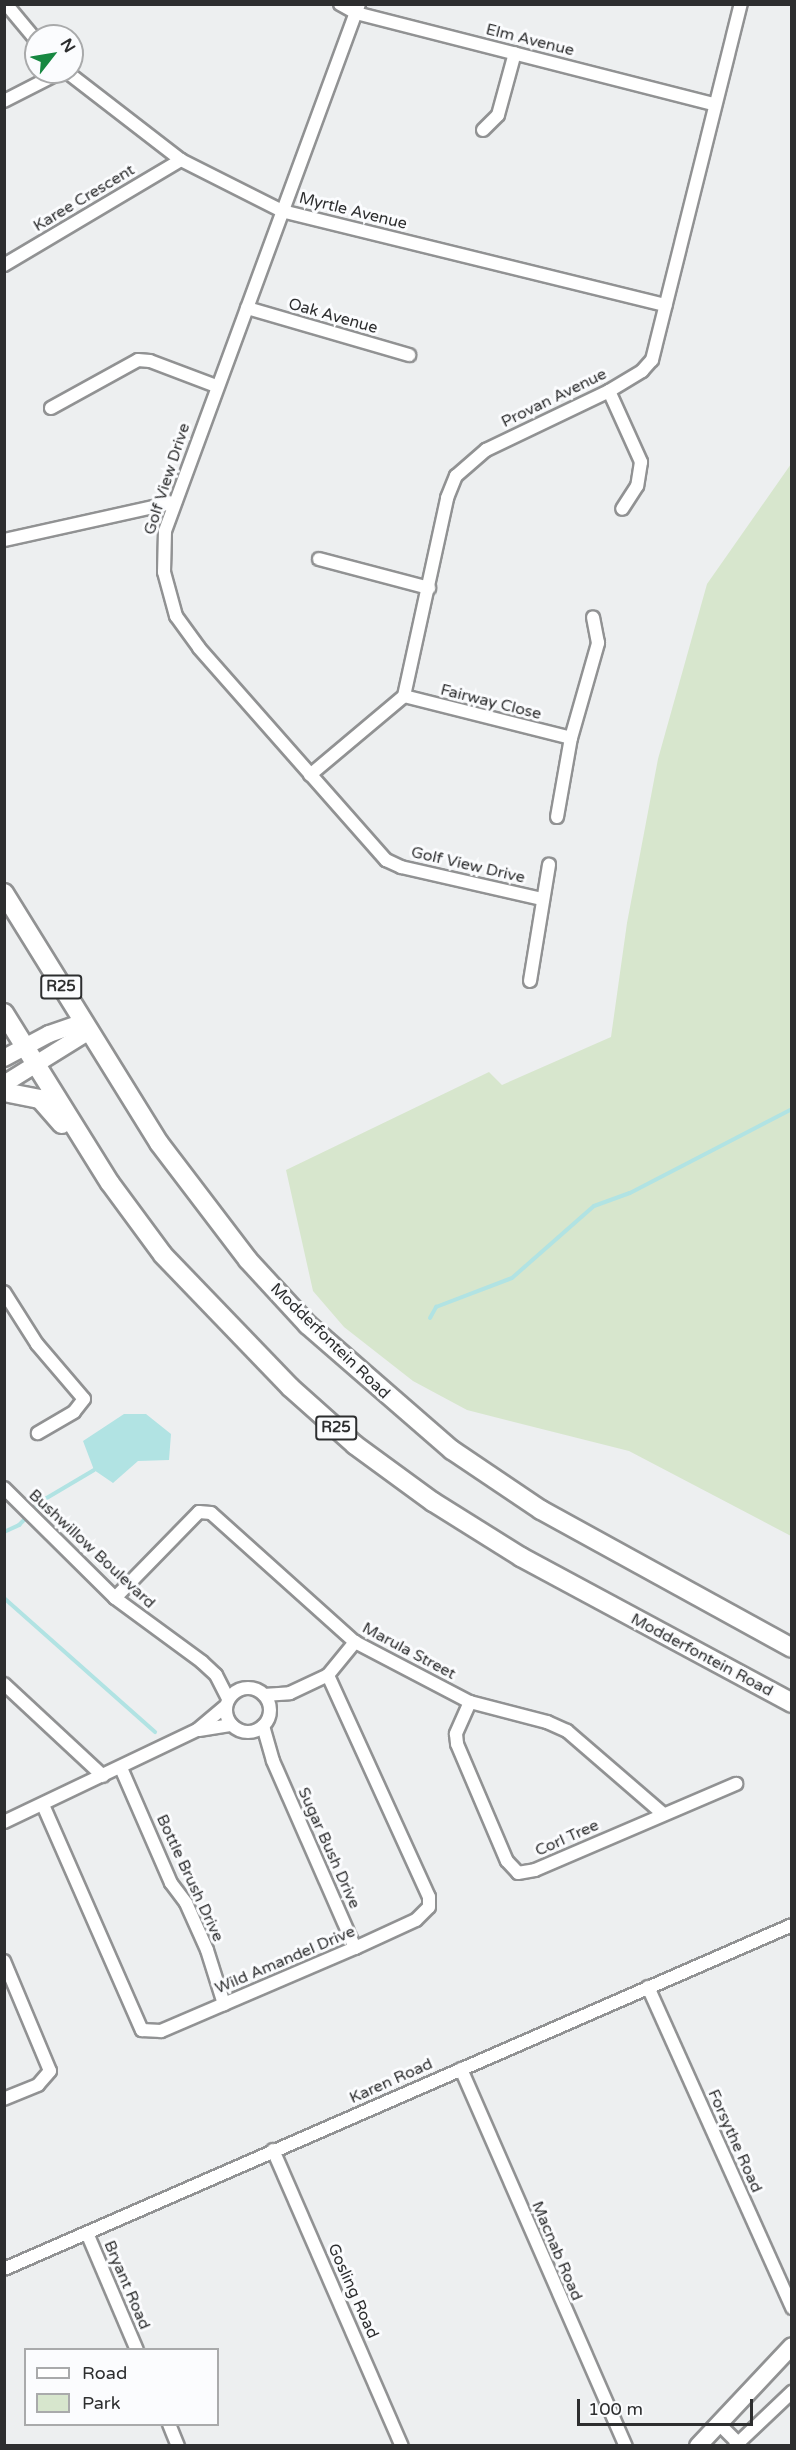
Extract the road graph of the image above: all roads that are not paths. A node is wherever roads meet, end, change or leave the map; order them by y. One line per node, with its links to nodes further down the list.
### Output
1 (6, 4): 5 (street)
2 (340, 4): 4 (street, Elm Avenue)
3 (741, 4): 10 (street, Provan Avenue)
4 (357, 9): 6 (street, Elm Avenue); 13 (street, Golf View Drive)
5 (24, 26)
6 (515, 53): 10 (street, Elm Avenue); 11 (street)
7 (37, 84): 9 (street)
8 (82, 84): 12 (street, Myrtle Avenue)
9 (4, 101)
10 (714, 104): 15 (street, Provan Avenue)
11 (483, 130)
12 (180, 160): 13 (street, Myrtle Avenue); 14 (street, Karee Crescent)
13 (282, 211): 15 (street, Myrtle Avenue); 16 (street, Golf View Drive)
14 (4, 265)
15 (666, 305): 19 (street, Provan Avenue)
16 (247, 308): 17 (street, Oak Avenue); 18 (street, Golf View Drive)
17 (409, 355)
18 (216, 386): 20 (street); 21 (street, Golf View Drive)
19 (609, 391): 22 (street); 25 (street, Provan Avenue)
20 (51, 408)
21 (176, 502): 23 (street); 29 (street, Golf View Drive)
22 (622, 509)
23 (4, 540)
24 (319, 559): 25 (street)
25 (429, 588): 27 (street, Provan Avenue)
26 (593, 617): 28 (street)
27 (404, 696): 28 (street, Fairway Close); 29 (street)
28 (571, 738): 30 (street)
29 (310, 775): 33 (street, Golf View Drive)
30 (557, 818)
31 (549, 866): 33 (street)
32 (4, 893): 36 (main road, Modderfontein Road / R25)
33 (542, 899): 34 (street)
34 (530, 981)
35 (4, 1013): 37 (main road, Modderfontein Road / R25)
36 (86, 1027): 37 (main road); 39 (main road); 48 (main road, Modderfontein Road / R25)
37 (25, 1046): 38 (main road); 39 (main road, Modderfontein Road / R25)
38 (4, 1058)
39 (35, 1064): 40 (main road); 42 (main road, Modderfontein Road / R25)
40 (4, 1084)
41 (4, 1092): 42 (main road)
42 (110, 1183): 57 (main road, Modderfontein Road / R25)
43 (4, 1292): 44 (street)
44 (38, 1433)
45 (4, 1488): 46 (street, Bushwillow Boulevard)
46 (115, 1598): 47 (street, Marula Street); 49 (street, Bushwillow Boulevard)
47 (355, 1642): 50 (street); 55 (street, Marula Street)
48 (792, 1648)
49 (216, 1675): 51 (street, Bushwillow Boulevard); 56 (street, Bushwillow Boulevard)
50 (328, 1675): 53 (street); 71 (street, Wild Amandel Drive)
51 (245, 1688): 54 (street); 56 (street)
52 (6, 1690): 65 (street)
53 (290, 1693): 54 (street); 58 (street)
54 (264, 1695): 58 (street)
55 (470, 1702): 68 (street, Marula Street); 68 (street, Corl Tree)
56 (227, 1703): 59 (street); 61 (street)
57 (792, 1703)
58 (270, 1714): 60 (street)
59 (232, 1725): 61 (street); 62 (street)
60 (264, 1726): 62 (street); 63 (street, Sugar Bush Drive)
61 (197, 1730): 64 (street)
62 (251, 1732): 63 (street, Sugar Bush Drive)
63 (273, 1761): 71 (street, Sugar Bush Drive)
64 (121, 1768): 65 (street); 74 (street, Bottle Brush Drive)
65 (103, 1776): 67 (street)
66 (736, 1784): 68 (street, Corl Tree)
67 (43, 1805): 69 (street); 74 (street, Wild Amandel Drive)
68 (663, 1815)
69 (4, 1822)
70 (792, 1925): 73 (street, Karen Road)
71 (355, 1948): 74 (street, Wild Amandel Drive)
72 (4, 1961): 76 (street)
73 (648, 1987): 75 (street, Karen Road); 80 (street, Forsythe Road)
74 (224, 2004)
75 (460, 2069): 77 (street, Karen Road); 89 (street, Macnab Road)
76 (4, 2099)
77 (273, 2150): 78 (street, Karen Road); 88 (street, Gosling Road)
78 (87, 2233): 79 (street, Karen Road); 82 (street, Bryant Road)
79 (4, 2269)
80 (792, 2308)
81 (792, 2346): 84 (main road)
82 (137, 2348)
83 (792, 2392): 86 (street)
84 (719, 2424): 86 (street); 90 (main road)
85 (170, 2426): 87 (street)
86 (736, 2444)
87 (178, 2445)
88 (402, 2445)
89 (626, 2445)
90 (698, 2445)

